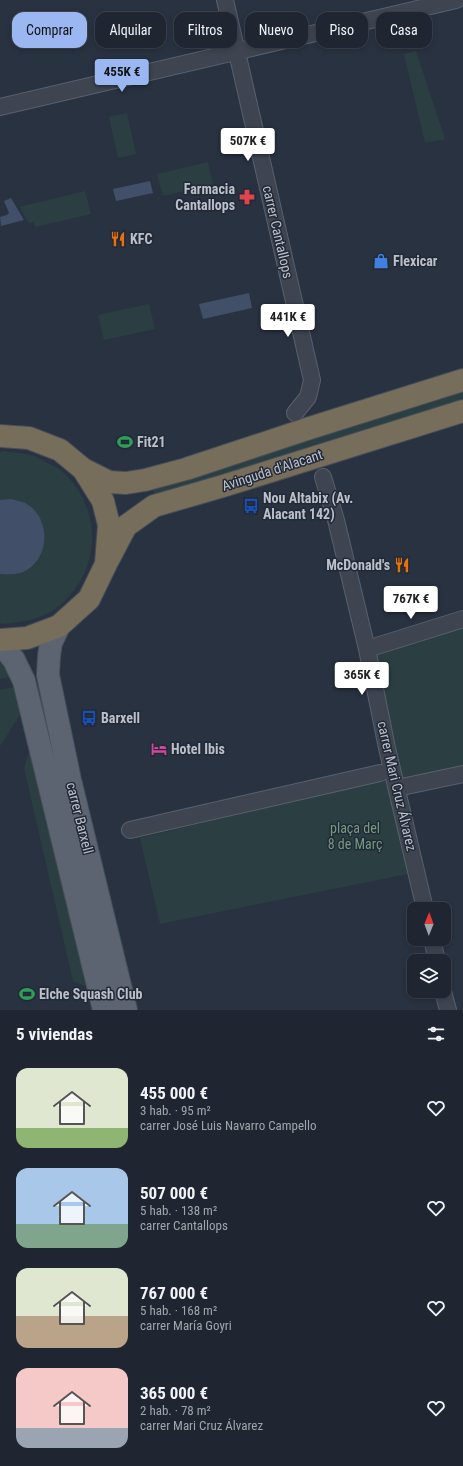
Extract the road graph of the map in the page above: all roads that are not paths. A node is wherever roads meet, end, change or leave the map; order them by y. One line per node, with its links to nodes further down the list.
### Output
1 (225, 0): 3 (street, carrer Cantallops)
2 (456, 0): 3 (street)
3 (237, 52): 4 (street); 7 (street, carrer Cantallops)
4 (0, 107)
5 (463, 380): 9 (highway, Avinguda d'Alacant)
6 (463, 411): 11 (highway, Avinguda d'Alacant)
7 (295, 413)
8 (0, 436): 9 (highway)
9 (83, 469): 11 (highway)
10 (323, 477): 16 (street, carrer Mari Cruz Álvarez)
11 (106, 564): 13 (highway, Avinguda d'Alacant)
12 (463, 619): 16 (street)
13 (59, 626): 14 (highway); 24 (main road, carrer Barxell)
14 (0, 640)
15 (0, 643): 23 (main road, carrer Barxell)
16 (367, 649): 19 (street, carrer Mari Cruz Álvarez)
17 (380, 773): 20 (street)
18 (463, 774): 19 (street)
19 (397, 788): 21 (street, carrer Mari Cruz Álvarez)
20 (130, 830)
21 (423, 902)
22 (445, 998): 25 (street)
23 (104, 1010)
24 (126, 1010)
25 (448, 1010)

